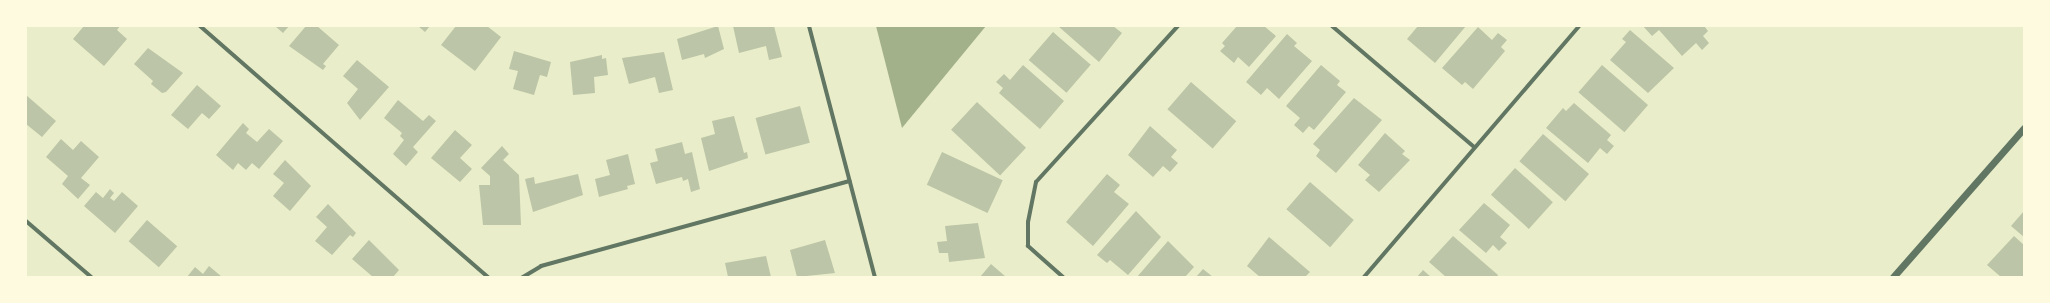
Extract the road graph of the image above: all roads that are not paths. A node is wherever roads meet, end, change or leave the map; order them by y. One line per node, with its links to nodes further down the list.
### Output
1 (200, 26): 11 (street)
2 (809, 26): 8 (street)
3 (1178, 26): 14 (street)
4 (1332, 26): 7 (street)
5 (1579, 26): 7 (street)
6 (2024, 128): 16 (street)
7 (1474, 147): 15 (street)
8 (849, 181): 12 (street); 13 (street)
9 (26, 221): 10 (street)
10 (91, 277)
11 (488, 277)
12 (523, 277)
13 (875, 277)
14 (1063, 277)
15 (1364, 277)
16 (1893, 277)

